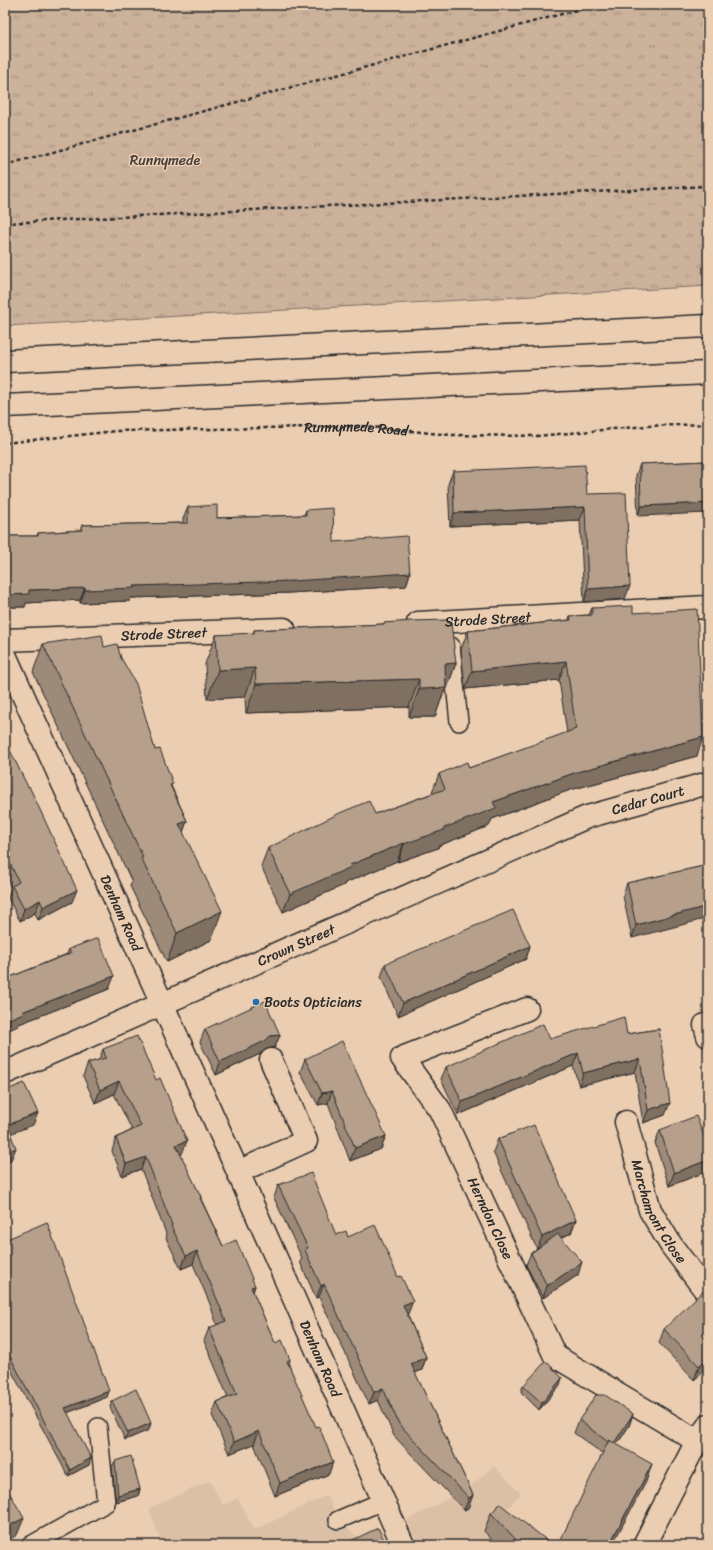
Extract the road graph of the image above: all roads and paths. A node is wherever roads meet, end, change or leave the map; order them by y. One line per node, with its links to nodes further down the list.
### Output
1 (595, 5): 2 (path)
2 (5, 165)
3 (708, 186): 4 (path)
4 (5, 223)
5 (708, 326): 6 (street)
6 (5, 361)
7 (708, 373): 8 (street)
8 (5, 406)
9 (708, 424): 10 (path, Runnymede Road)
10 (5, 443)
11 (707, 607): 12 (street, Strode Street)
12 (448, 622): 13 (street, Strode Street); 17 (lane)
13 (401, 624)
14 (306, 628): 15 (street, Strode Street)
15 (5, 640)
16 (5, 655): 20 (street, Denham Road)
17 (459, 722)
18 (708, 783): 19 (street, Cedar Court)
19 (587, 817): 20 (street, Crown Street)
20 (162, 1004): 25 (street, Crown Street); 27 (street, Denham Road)
21 (526, 1009): 30 (street, Herndon Close)
22 (708, 1024): 23 (street)
23 (708, 1036)
24 (271, 1060): 27 (street)
25 (5, 1073)
26 (626, 1122): 28 (street, Marchamont Close)
27 (238, 1172): 31 (street, Denham Road)
28 (708, 1294)
29 (98, 1427): 33 (lane)
30 (703, 1434): 35 (street)
31 (383, 1501): 32 (lane); 34 (street, Denham Road)
32 (338, 1520)
33 (31, 1545)
34 (403, 1545)
35 (644, 1545)

